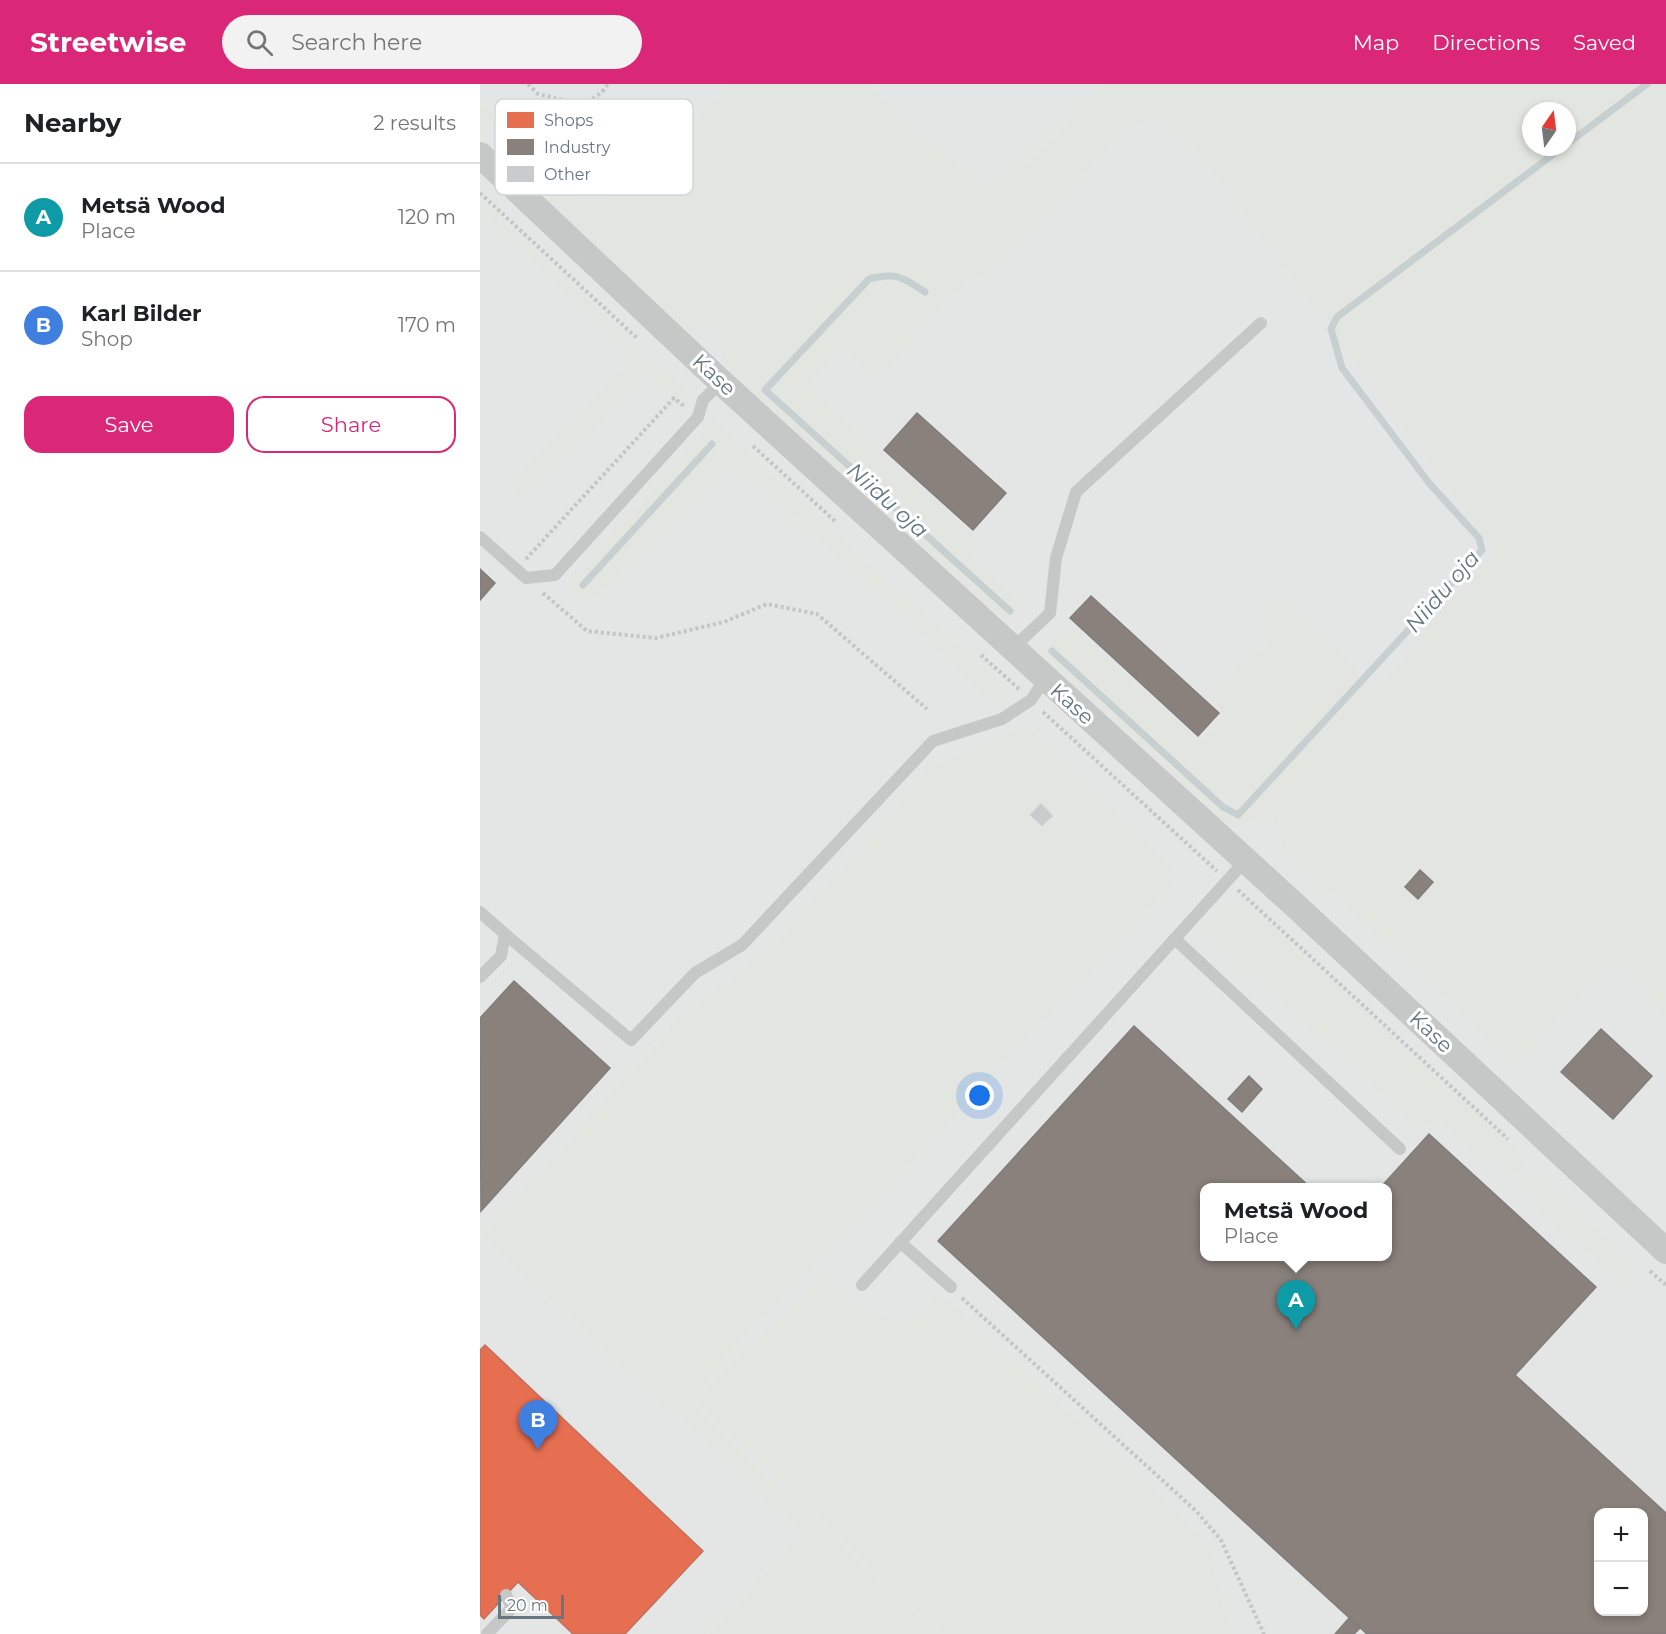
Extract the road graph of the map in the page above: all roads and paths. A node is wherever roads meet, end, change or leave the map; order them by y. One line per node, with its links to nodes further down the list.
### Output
1 (528, 84): 3 (path)
2 (608, 84): 4 (path)
3 (559, 99)
4 (593, 99)
5 (480, 155): 6 (street, Kase)
6 (495, 169)
7 (480, 193): 10 (path)
8 (522, 195): 11 (street, Kase)
9 (1261, 323): 18 (lane)
10 (646, 347)
11 (721, 382): 12 (lane); 18 (street, Kase)
12 (703, 400): 16 (path); 17 (lane)
13 (752, 445): 14 (path)
14 (839, 525)
15 (480, 537): 17 (lane)
16 (525, 560)
17 (526, 578): 22 (path)
18 (1012, 649): 20 (street, Kase)
19 (981, 654): 21 (path)
20 (1045, 679): 21 (lane); 23 (street, Kase)
21 (1030, 700): 24 (path); 26 (lane)
22 (927, 709)
23 (1245, 861): 24 (lane); 32 (street, Kase)
24 (1228, 881): 27 (lane); 29 (path)
25 (480, 912): 26 (lane)
26 (505, 934): 28 (lane)
27 (1175, 939): 30 (lane); 31 (lane)
28 (480, 977)
29 (1516, 1147)
30 (1400, 1149)
31 (900, 1242): 34 (lane); 36 (lane)
32 (1666, 1251)
33 (1646, 1267): 35 (path)
34 (862, 1285)
35 (1666, 1285)
36 (951, 1287): 39 (path)
37 (506, 1595): 38 (lane)
38 (487, 1634)
39 (1264, 1634)

